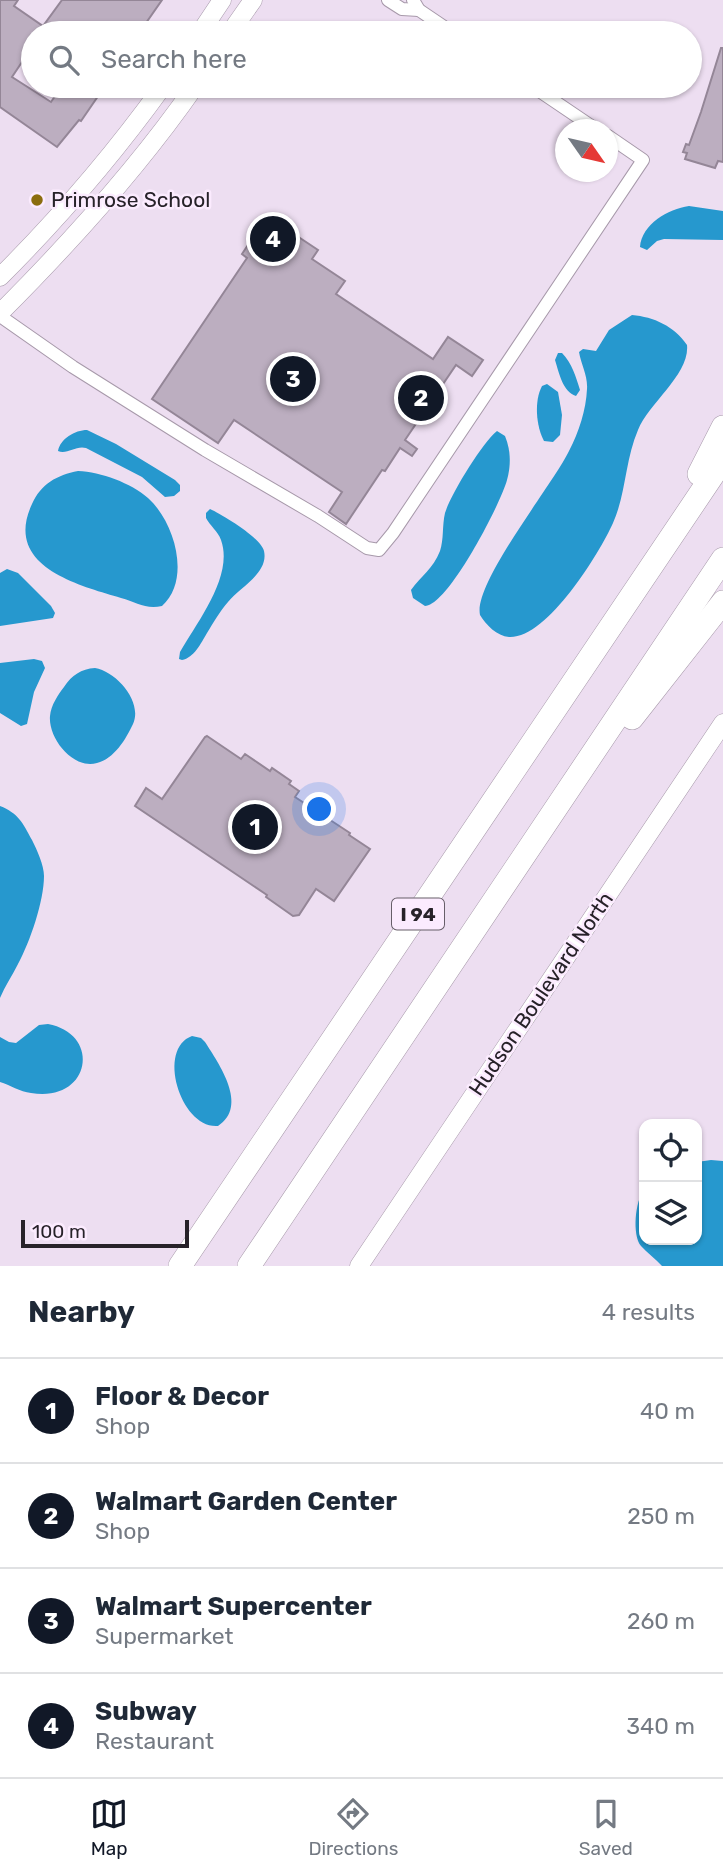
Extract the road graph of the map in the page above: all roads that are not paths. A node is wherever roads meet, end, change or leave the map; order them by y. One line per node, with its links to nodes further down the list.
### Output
1 (222, 0): 5 (street)
2 (253, 0): 6 (street)
3 (388, 0): 4 (street)
4 (416, 5): 7 (street)
5 (208, 21)
6 (238, 21)
7 (437, 21)
8 (154, 98): 13 (street)
9 (186, 98): 14 (street)
10 (550, 98): 11 (street)
11 (581, 119)
12 (618, 143): 14 (street)
13 (0, 277)
14 (0, 314)
15 (723, 427): 18 (highway)
16 (723, 460): 18 (highway, I 94)
17 (723, 559): 21 (highway, I 94)
18 (655, 561): 22 (highway, I 94)
19 (723, 602): 21 (highway)
20 (723, 723): 24 (street, Hudson Boulevard North)
21 (546, 823): 23 (highway, I 94)
22 (180, 1266)
23 (249, 1266)
24 (359, 1266)

